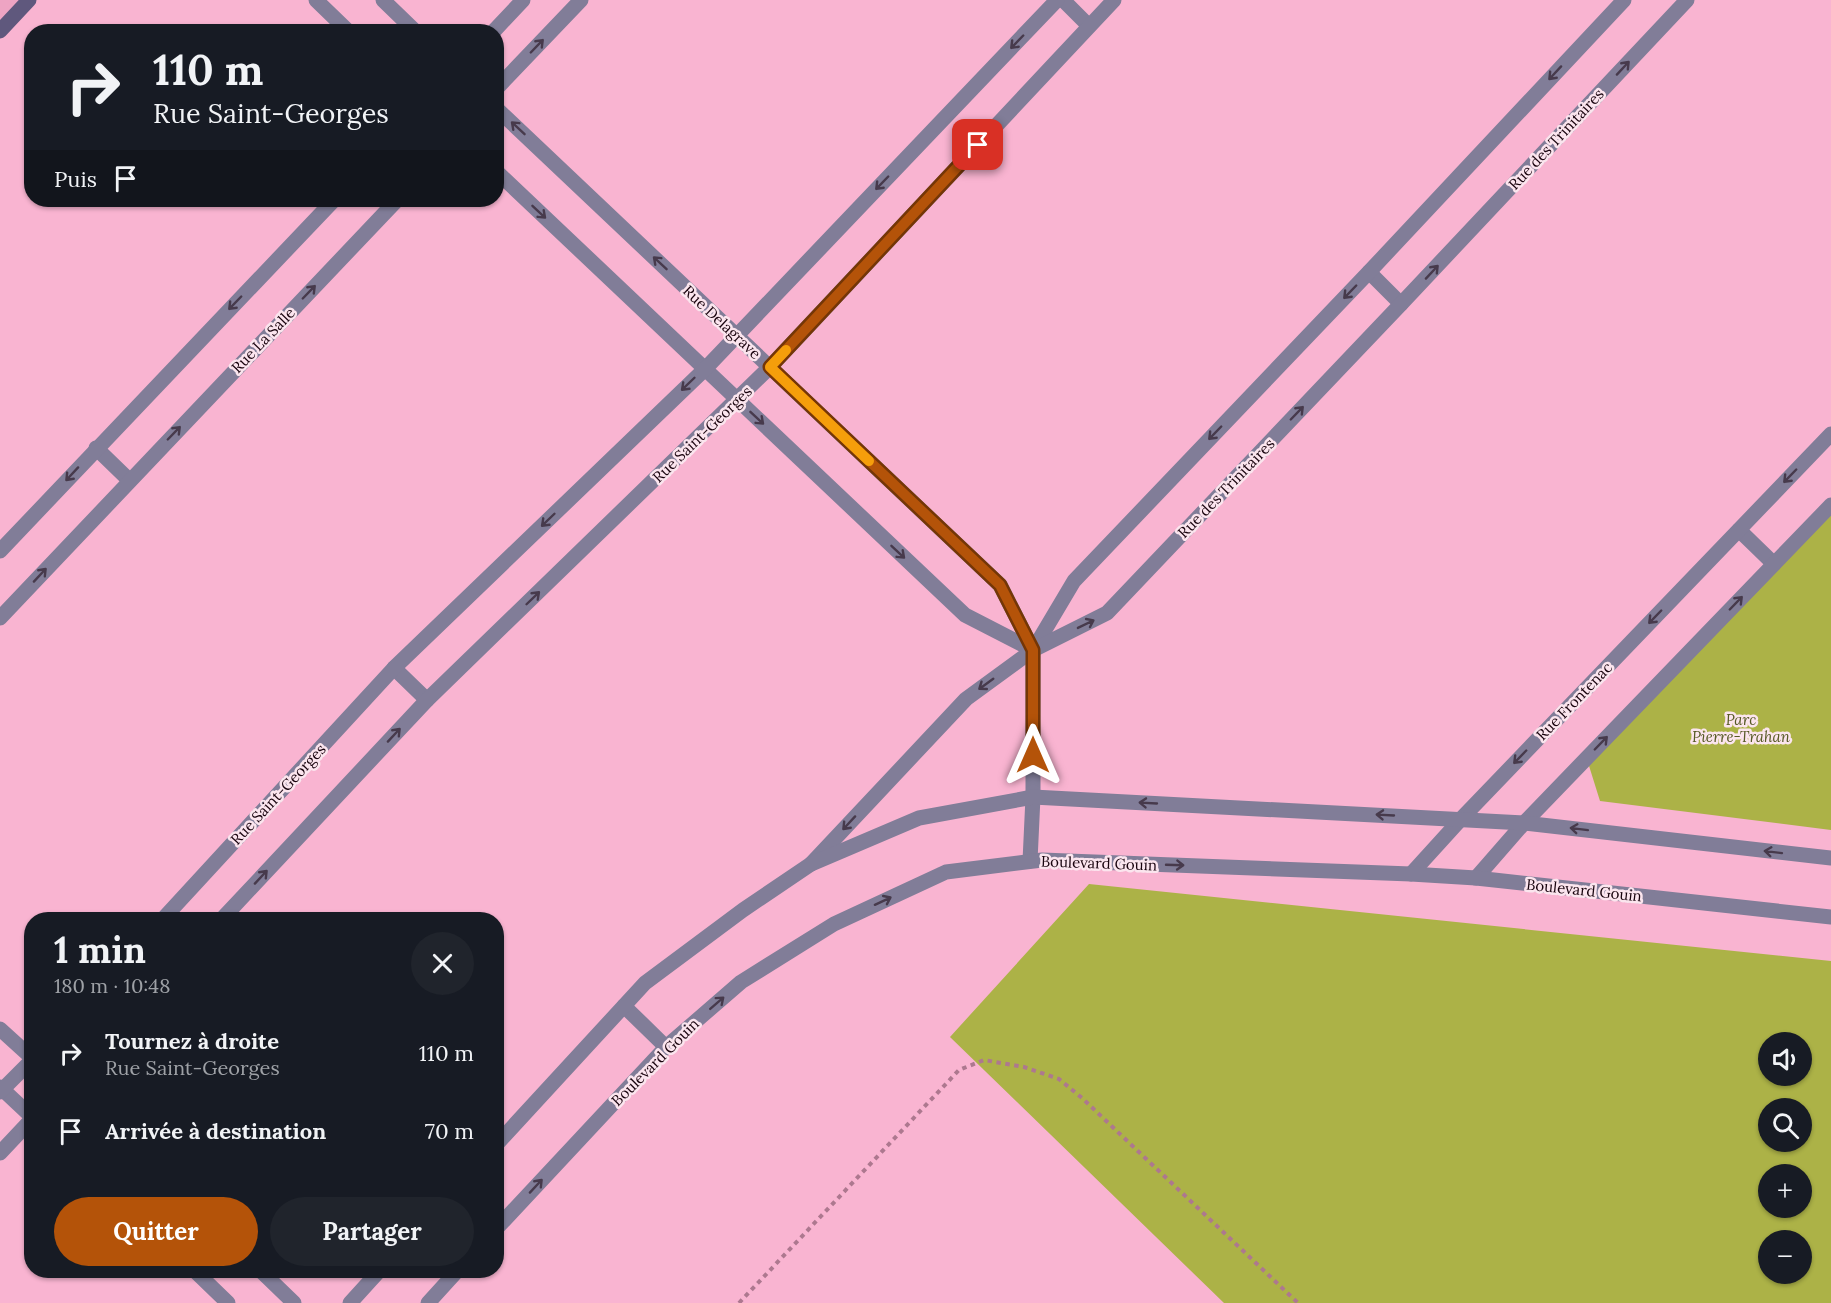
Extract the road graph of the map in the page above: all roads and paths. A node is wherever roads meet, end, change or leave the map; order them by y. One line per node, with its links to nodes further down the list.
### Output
1 (29, 0): 15 (main road)
2 (316, 0): 11 (street)
3 (382, 0): 12 (street)
4 (523, 0): 13 (street)
5 (581, 0): 16 (street, one-way to 5)
6 (1057, 0): 23 (street, Rue Saint-Georges, one-way to 23)
7 (1063, 0): 14 (street)
8 (1114, 0): 14 (street, Rue Saint-Georges)
9 (1624, 0): 21 (street, Rue des Trinitaires, one-way to 21)
10 (1687, 0): 22 (street, Rue des Trinitaires, one-way to 10)
11 (341, 24)
12 (408, 24)
13 (500, 24)
14 (1089, 26): 24 (street, Rue Saint-Georges)
15 (0, 31)
16 (504, 81)
17 (504, 116): 23 (street, Rue Delagrave, one-way to 17)
18 (504, 179): 25 (street, one-way to 25)
19 (327, 207): 28 (street, one-way to 28)
20 (390, 207): 29 (street, Rue La Salle, one-way to 20)
21 (1369, 272): 22 (street); 35 (street, Rue des Trinitaires, one-way to 35)
22 (1401, 304): 35 (street, Rue des Trinitaires, one-way to 22)
23 (736, 336): 24 (street, Rue Delagrave); 25 (street, Rue Saint-Georges)
24 (770, 367): 26 (street, Rue Saint-Georges); 35 (street, Rue Delagrave)
25 (705, 369): 26 (street); 36 (street, Rue Saint-Georges, one-way to 36)
26 (738, 400): 35 (street, one-way to 35); 37 (street, Rue Saint-Georges, one-way to 26)
27 (1831, 434): 31 (street, Rue Frontenac, one-way to 31)
28 (96, 448): 29 (street); 32 (street, one-way to 32)
29 (129, 480): 34 (street, Rue La Salle, one-way to 29)
30 (1831, 505): 33 (street)
31 (1739, 530): 33 (street); 39 (street, Rue Frontenac, one-way to 39)
32 (0, 551)
33 (1774, 564): 40 (street, one-way to 33)
34 (0, 618)
35 (1033, 650): 38 (street, Rue Delagrave); 43 (street, Rue des Trinitaires, one-way to 43)
36 (394, 668): 37 (street); 46 (street, Rue Saint-Georges)
37 (427, 700): 47 (street, Rue Saint-Georges, one-way to 37)
38 (1033, 797): 39 (street, one-way to 38); 42 (street, Rue Delagrave); 43 (street)
39 (1461, 819): 40 (street); 44 (street, Rue Frontenac)
40 (1524, 823): 41 (street, one-way to 40); 45 (street)
41 (1831, 858)
42 (1030, 861): 44 (street, Boulevard Gouin, one-way to 44); 51 (street, Boulevard Gouin, one-way to 42)
43 (811, 864): 49 (street)
44 (1411, 874): 45 (street, Boulevard Gouin)
45 (1476, 878): 48 (street, Boulevard Gouin)
46 (169, 912)
47 (228, 912)
48 (1831, 917)
49 (624, 1006): 51 (street); 57 (street)
50 (0, 1029): 52 (street)
51 (666, 1047): 59 (street, Boulevard Gouin, one-way to 51)
52 (24, 1052)
53 (24, 1067): 54 (street)
54 (1, 1090): 55 (street)
55 (24, 1111)
56 (24, 1127): 58 (street)
57 (504, 1135)
58 (0, 1153)
59 (504, 1220)
60 (202, 1278): 64 (street)
61 (268, 1278): 65 (street)
62 (373, 1278): 66 (street)
63 (451, 1278): 67 (street)
64 (228, 1303)
65 (294, 1303)
66 (350, 1303)
67 (428, 1303)
68 (739, 1303): 69 (path)
69 (1298, 1303)

